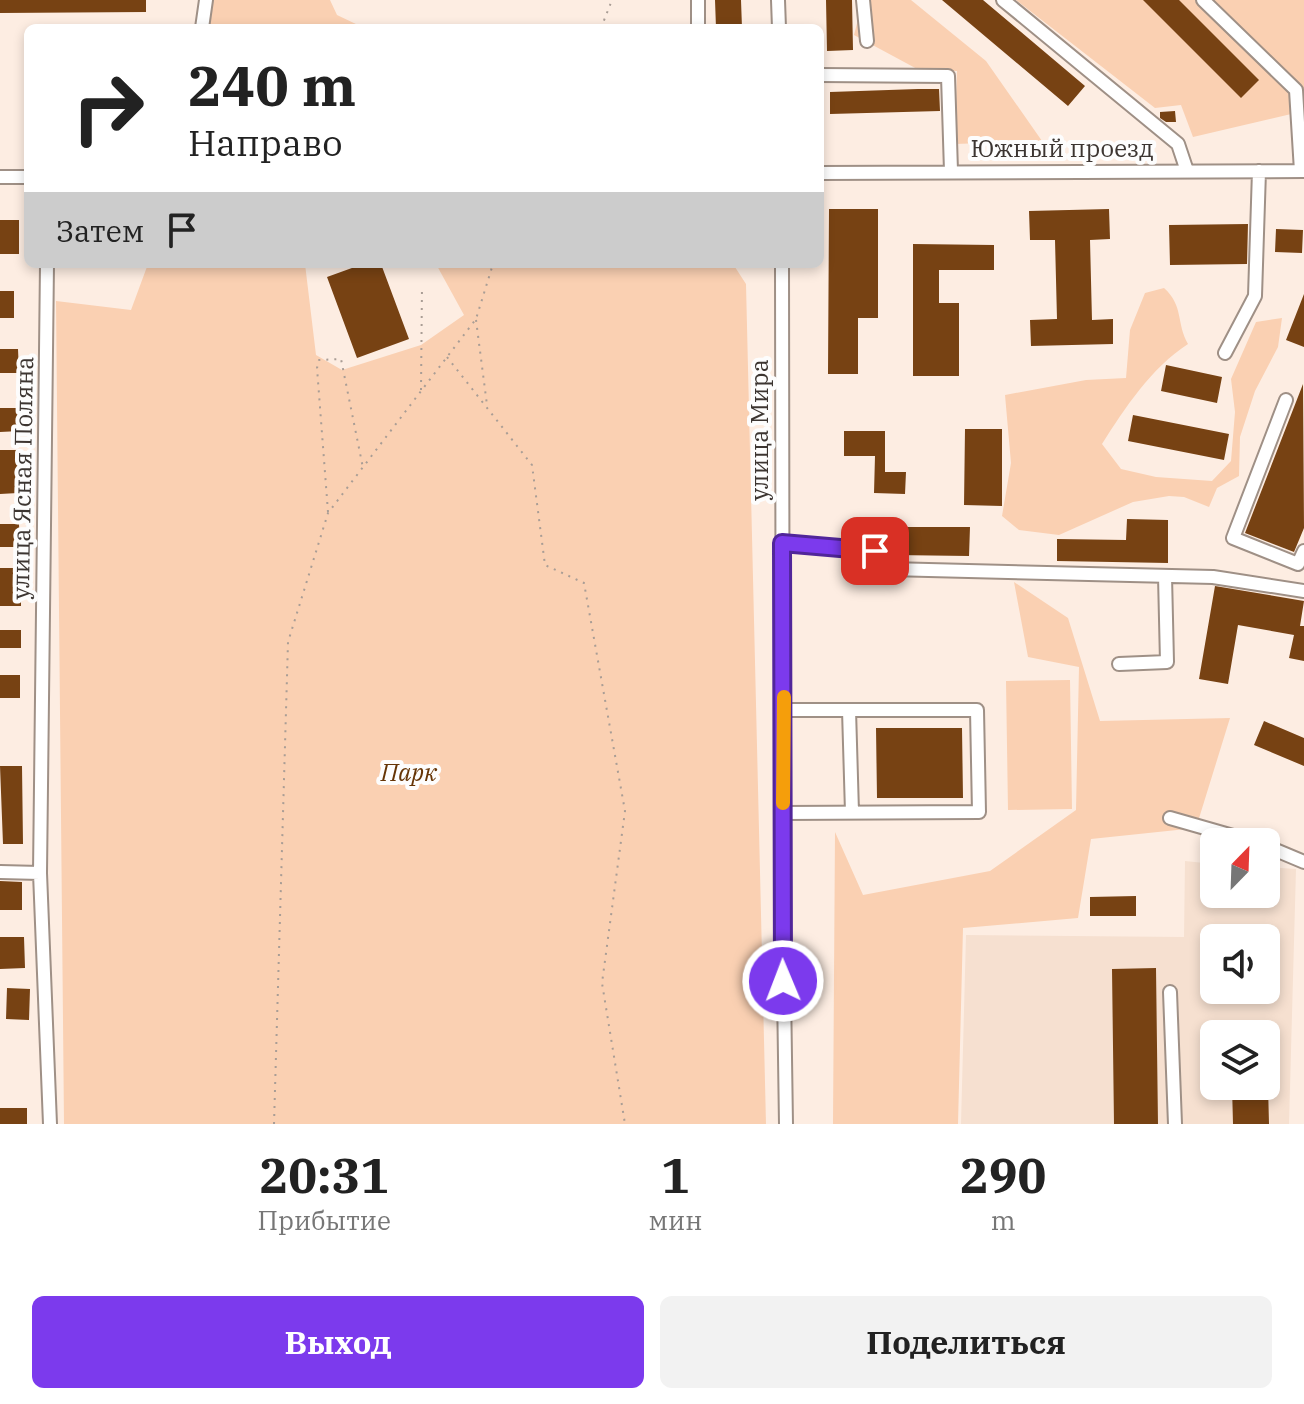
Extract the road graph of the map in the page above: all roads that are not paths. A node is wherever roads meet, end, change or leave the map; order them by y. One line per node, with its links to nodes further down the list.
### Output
1 (206, 0): 7 (street)
2 (698, 0): 8 (street)
3 (778, 0): 9 (street)
4 (863, 0): 10 (street)
5 (1003, 0): 13 (street)
6 (1203, 0): 15 (street)
7 (203, 24)
8 (698, 24)
9 (779, 24)
10 (867, 41)
11 (824, 75): 12 (street)
12 (951, 171): 13 (street, Южный проезд); 16 (street, Южный проезд)
13 (1187, 171): 14 (street, Южный проезд)
14 (1259, 171): 15 (street, Южный проезд); 21 (street)
15 (1303, 171)
16 (824, 173)
17 (0, 177): 18 (street)
18 (24, 177)
19 (47, 268): 37 (street, улица Ясная Поляна)
20 (782, 268): 23 (street, улица Мира)
21 (1225, 353)
22 (1286, 400): 24 (street)
23 (782, 543): 25 (street); 28 (street, улица Мира)
24 (1304, 551)
25 (1165, 576): 26 (street); 27 (street)
26 (1304, 591)
27 (1119, 664)
28 (784, 710): 29 (street); 31 (street, улица Мира)
29 (849, 710): 30 (street); 30 (street)
30 (852, 812): 31 (street)
31 (783, 813): 40 (street, улица Мира)
32 (1170, 818): 33 (street)
33 (1205, 828)
34 (1280, 852): 35 (street)
35 (1304, 862)
36 (0, 872): 37 (street)
37 (40, 873): 39 (street, улица Ясная Поляна)
38 (1170, 992): 41 (street)
39 (50, 1124)
40 (786, 1124)
41 (1175, 1124)

